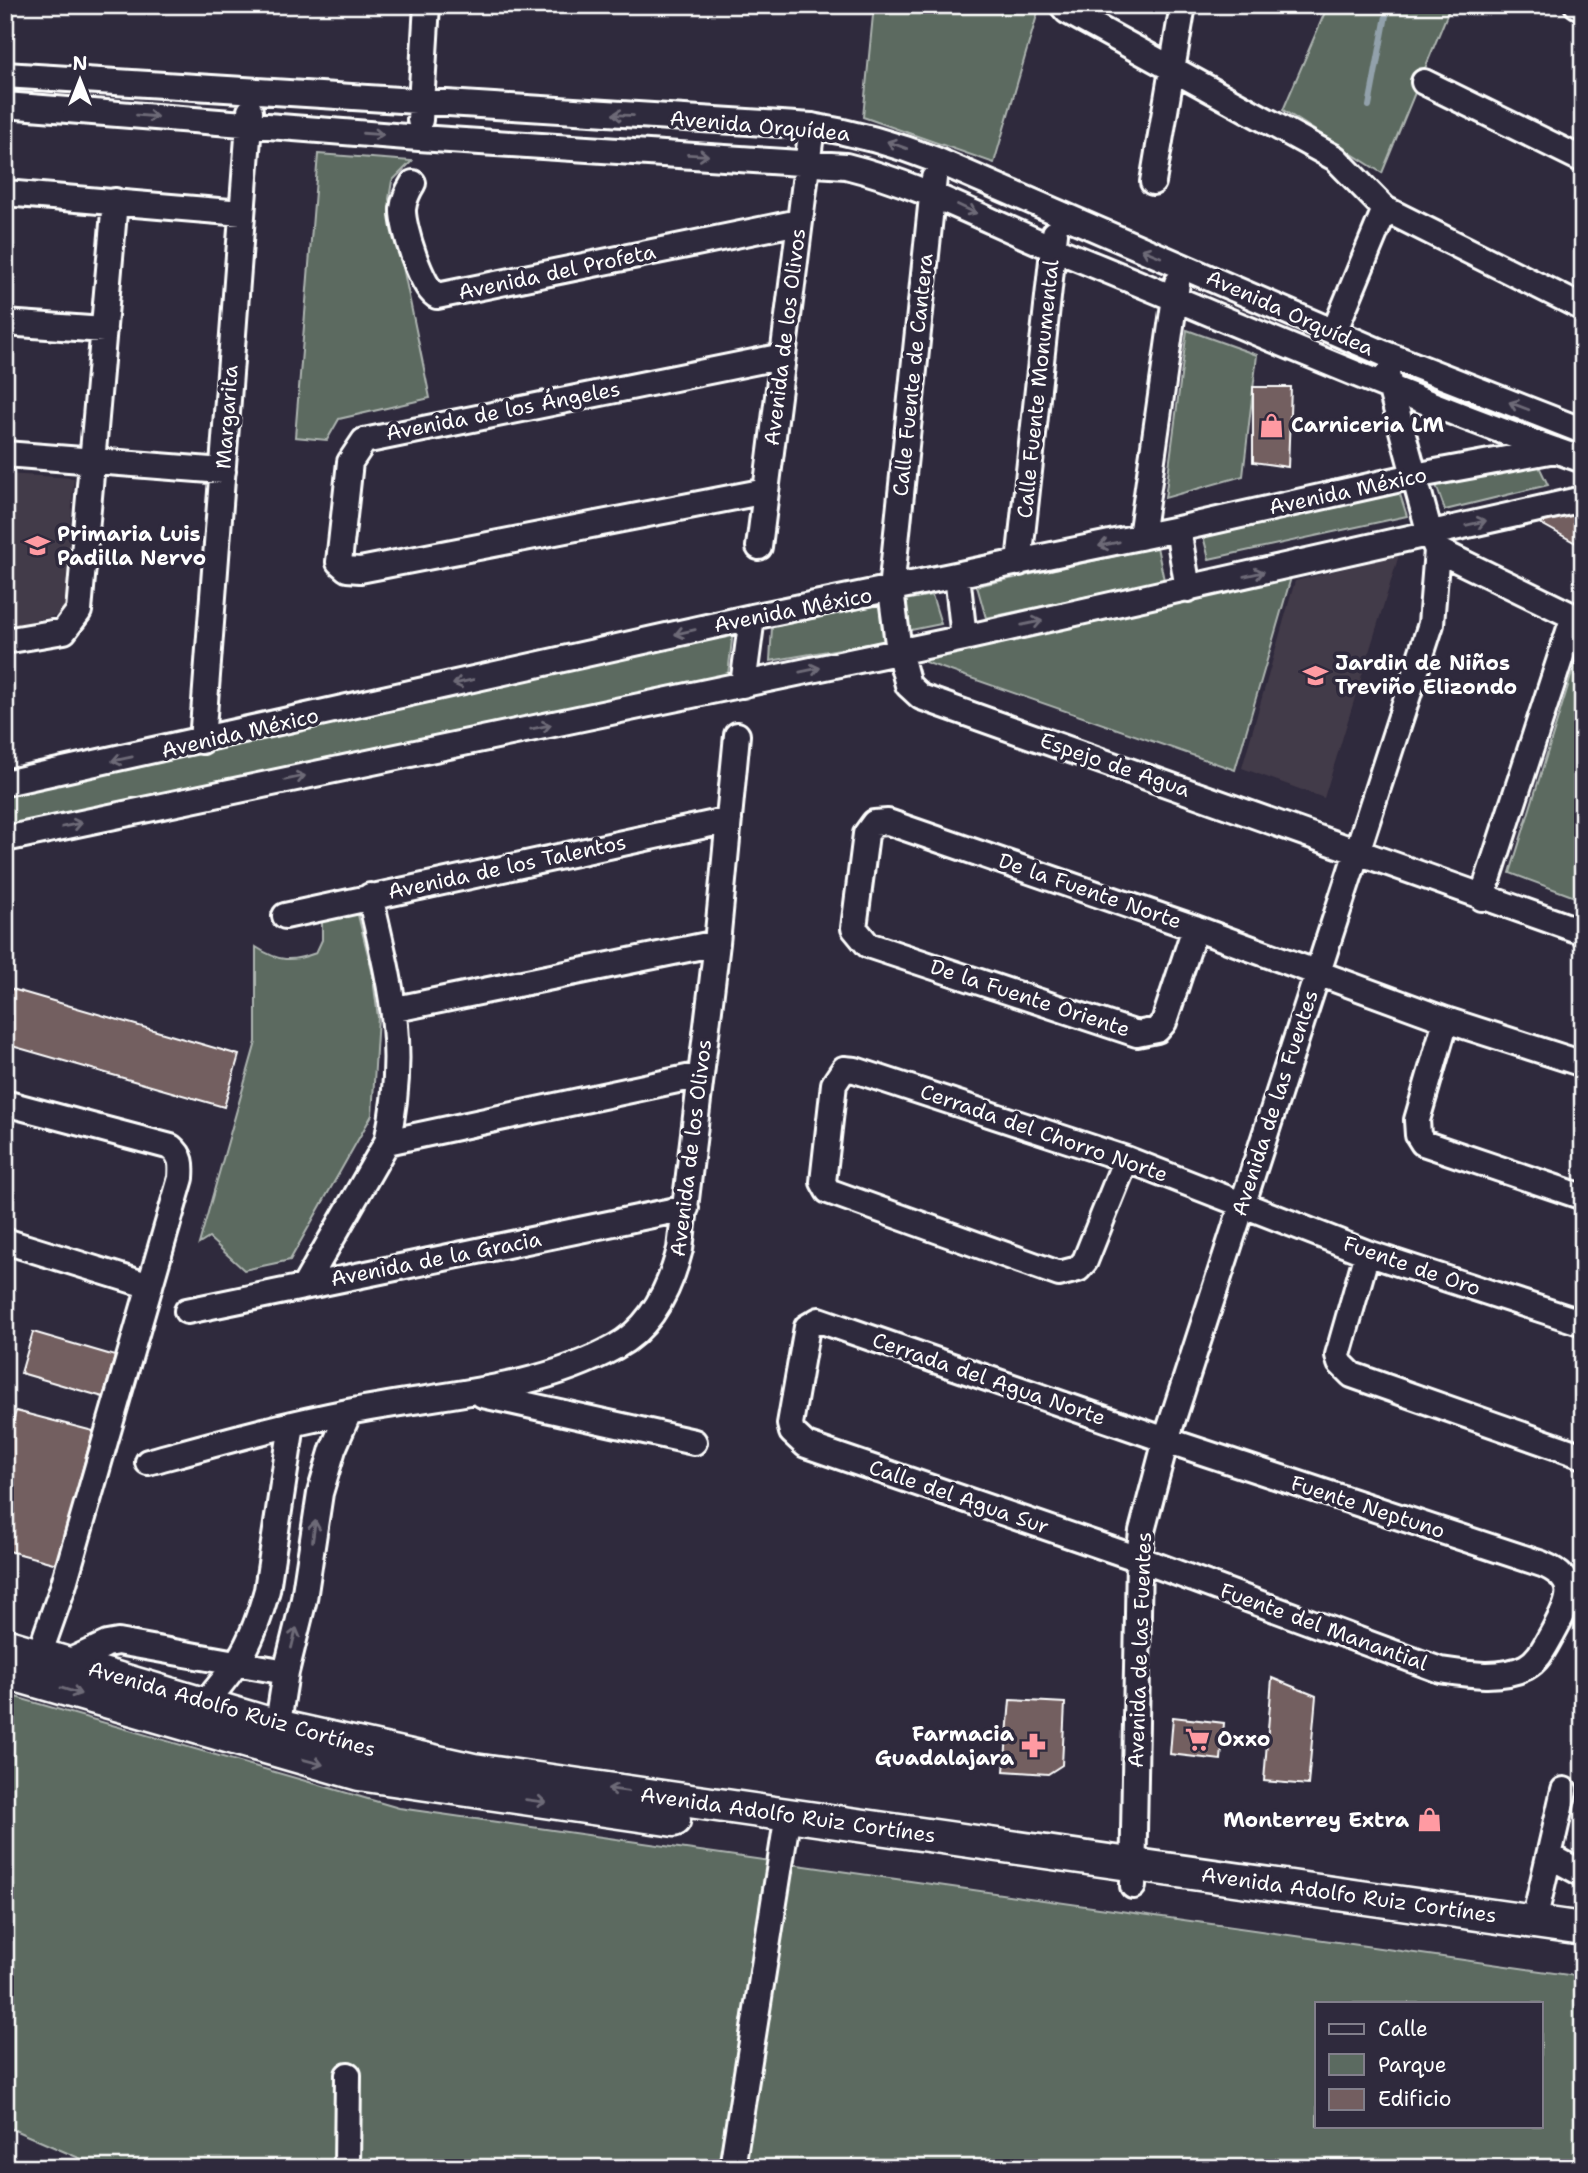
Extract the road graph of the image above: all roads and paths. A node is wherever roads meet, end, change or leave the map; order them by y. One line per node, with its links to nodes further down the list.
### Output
1 (427, 5): 10 (street)
2 (1062, 5): 6 (street)
3 (1183, 5): 6 (street)
4 (1577, 5): 5 (street)
5 (1583, 8)
6 (1170, 69): 18 (street); 23 (street)
7 (5, 75): 9 (street, Avenida Orquídea)
8 (1424, 82): 16 (street)
9 (252, 93): 10 (street, Avenida Orquídea); 12 (street, Margarita)
10 (420, 103): 13 (street, Avenida Orquídea, one-way to 10); 14 (street)
11 (5, 105): 12 (street, Avenida Orquídea, one-way to 12)
12 (249, 125): 14 (street, Avenida Orquídea, one-way to 14); 24 (street, Margarita)
13 (812, 126): 15 (street, Avenida Orquídea, one-way to 13); 17 (street, Avenida de los Olivos)
14 (419, 138): 17 (street, Avenida Orquídea, one-way to 17)
15 (936, 160): 20 (street, Calle Fuente de Cantera); 25 (street, Avenida Orquídea)
16 (1583, 160)
17 (806, 162): 20 (street, Avenida Orquídea); 26 (street, Avenida de los Olivos)
18 (1153, 181)
19 (413, 183): 26 (street, Avenida del Profeta)
20 (931, 192): 27 (street, Avenida Orquídea, one-way to 27); 54 (street, Calle Fuente de Cantera)
21 (5, 193): 22 (street)
22 (115, 201): 24 (street); 32 (street)
23 (1385, 209): 30 (street); 33 (street)
24 (242, 213): 43 (street, Margarita)
25 (1058, 215): 27 (street, Calle Fuente Monumental); 28 (street, Avenida Orquídea, one-way to 25)
26 (799, 222): 35 (street, Avenida de los Olivos)
27 (1053, 248): 29 (street, Avenida Orquídea); 51 (street, Calle Fuente Monumental)
28 (1181, 265): 29 (street); 33 (street, Avenida Orquídea)
29 (1175, 298): 36 (street, Avenida Orquídea); 48 (street)
30 (1583, 308)
31 (5, 323): 32 (street)
32 (104, 330): 41 (street)
33 (1334, 332): 34 (street, Avenida Orquídea)
34 (1383, 354): 36 (street, Avenida de las Fuentes); 37 (street, Avenida Orquídea, one-way to 34)
35 (783, 356): 45 (street, Avenida de los Olivos); 45 (street, Avenida de los Ángeles)
36 (1388, 385): 39 (street, Avenida Orquídea); 44 (street, Avenida de las Fuentes)
37 (1583, 431)
38 (1583, 443): 39 (street, Avenida México)
39 (1554, 450): 42 (street, Avenida Orquídea); 44 (street, Avenida México)
40 (5, 454): 41 (street)
41 (93, 460): 43 (street); 58 (street)
42 (1583, 460)
43 (223, 471): 62 (street, Margarita)
44 (1414, 476): 47 (street, Avenida México); 49 (street, Avenida de las Fuentes)
45 (766, 491): 50 (street, Avenida de los Olivos)
46 (1583, 499): 49 (street, one-way to 46)
47 (1178, 529): 48 (street, Avenida México); 53 (street)
48 (1141, 537): 51 (street, Avenida México, one-way to 51)
49 (1434, 542): 53 (street, one-way to 49); 56 (street); 66 (street, Avenida de las Fuentes)
50 (759, 547)
51 (1019, 563): 52 (street, Avenida México)
52 (957, 575): 54 (street, Avenida México); 57 (street)
53 (1188, 589): 57 (street, one-way to 53)
54 (891, 590): 55 (street, Avenida México); 59 (street, Calle Fuente de Cantera)
55 (752, 617): 60 (street); 62 (street, Avenida México, one-way to 62)
56 (1578, 618): 68 (street)
57 (964, 638): 59 (street)
58 (5, 641)
59 (899, 651): 60 (street, one-way to 59); 66 (street, Espejo de Agua)
60 (743, 685): 65 (street, one-way to 60)
61 (737, 736): 64 (street, Avenida de los Olivos)
62 (202, 741): 63 (street, Avenida México, one-way to 63)
63 (5, 783)
64 (729, 820): 67 (street, Avenida de los Talentos); 72 (street, Avenida de los Olivos)
65 (5, 839)
66 (1359, 851): 68 (street, Espejo de Agua); 74 (street, Avenida de las Fuentes)
67 (370, 896): 69 (street, Avenida de los Talentos); 75 (street)
68 (1482, 898): 71 (street, Espejo de Agua)
69 (285, 916)
70 (1195, 928): 73 (street, De la Fuente Oriente); 73 (street, De la Fuente Norte); 74 (street, De la Fuente Norte)
71 (1583, 932)
72 (717, 943): 75 (street); 78 (street, Avenida de los Olivos)
73 (878, 948)
74 (1317, 973): 76 (street, De la Fuente Norte); 83 (street, Avenida de las Fuentes)
75 (396, 1009): 80 (street)
76 (1446, 1020): 77 (street, De la Fuente Norte); 82 (street)
77 (1583, 1064)
78 (701, 1075): 80 (street); 84 (street, Avenida de los Olivos)
79 (5, 1103): 87 (street)
80 (387, 1142): 88 (street)
81 (1126, 1159): 81 (street, Cerrada del Chorro Norte); 83 (street, Cerrada del Chorro Norte)
82 (1583, 1197)
83 (1243, 1203): 86 (street, Fuente de Oro); 95 (street, Avenida de las Fuentes)
84 (685, 1208): 88 (street, Avenida de la Gracia); 91 (street, Avenida de los Olivos)
85 (5, 1241): 87 (street)
86 (1367, 1253): 90 (street, Fuente de Oro); 97 (street)
87 (150, 1286): 101 (street)
88 (305, 1286): 89 (street, Avenida de la Gracia)
89 (187, 1311)
90 (1583, 1324)
91 (472, 1392): 92 (street, Avenida de los Olivos); 96 (street)
92 (349, 1412): 93 (street, Avenida de los Olivos); 105 (street, one-way to 92)
93 (292, 1424): 98 (street, Avenida de los Olivos); 102 (street)
94 (790, 1424): 95 (street, Cerrada del Agua Norte); 99 (street, Calle del Agua Sur)
95 (1166, 1440): 99 (street, Avenida de las Fuentes); 103 (street, Fuente Neptuno)
96 (694, 1442)
97 (1583, 1456)
98 (148, 1462)
99 (1139, 1559): 103 (street, Fuente del Manantial); 112 (street, Avenida de las Fuentes)
100 (5, 1645): 101 (main road, Avenida Adolfo Ruiz Cortínes)
101 (52, 1659): 102 (street); 106 (main road, Avenida Adolfo Ruiz Cortínes)
102 (240, 1662): 105 (street); 106 (street)
103 (1513, 1671)
104 (5, 1672): 106 (main road, one-way to 106)
105 (286, 1672): 107 (street)
106 (211, 1720): 107 (main road, Avenida Adolfo Ruiz Cortínes); 109 (main road, one-way to 109)
107 (277, 1726): 109 (main road, Avenida Adolfo Ruiz Cortínes, one-way to 107)
108 (1564, 1790): 110 (street)
109 (786, 1824): 112 (main road, Avenida Adolfo Ruiz Cortínes); 118 (street)
110 (1550, 1856): 111 (street); 113 (street)
111 (1583, 1874)
112 (1134, 1876): 113 (main road, Avenida Adolfo Ruiz Cortínes); 115 (main road)
113 (1534, 1921): 114 (main road, Avenida Adolfo Ruiz Cortínes)
114 (1583, 1929)
115 (1583, 1950)
116 (348, 2076): 117 (street)
117 (347, 2168)
118 (732, 2168)

